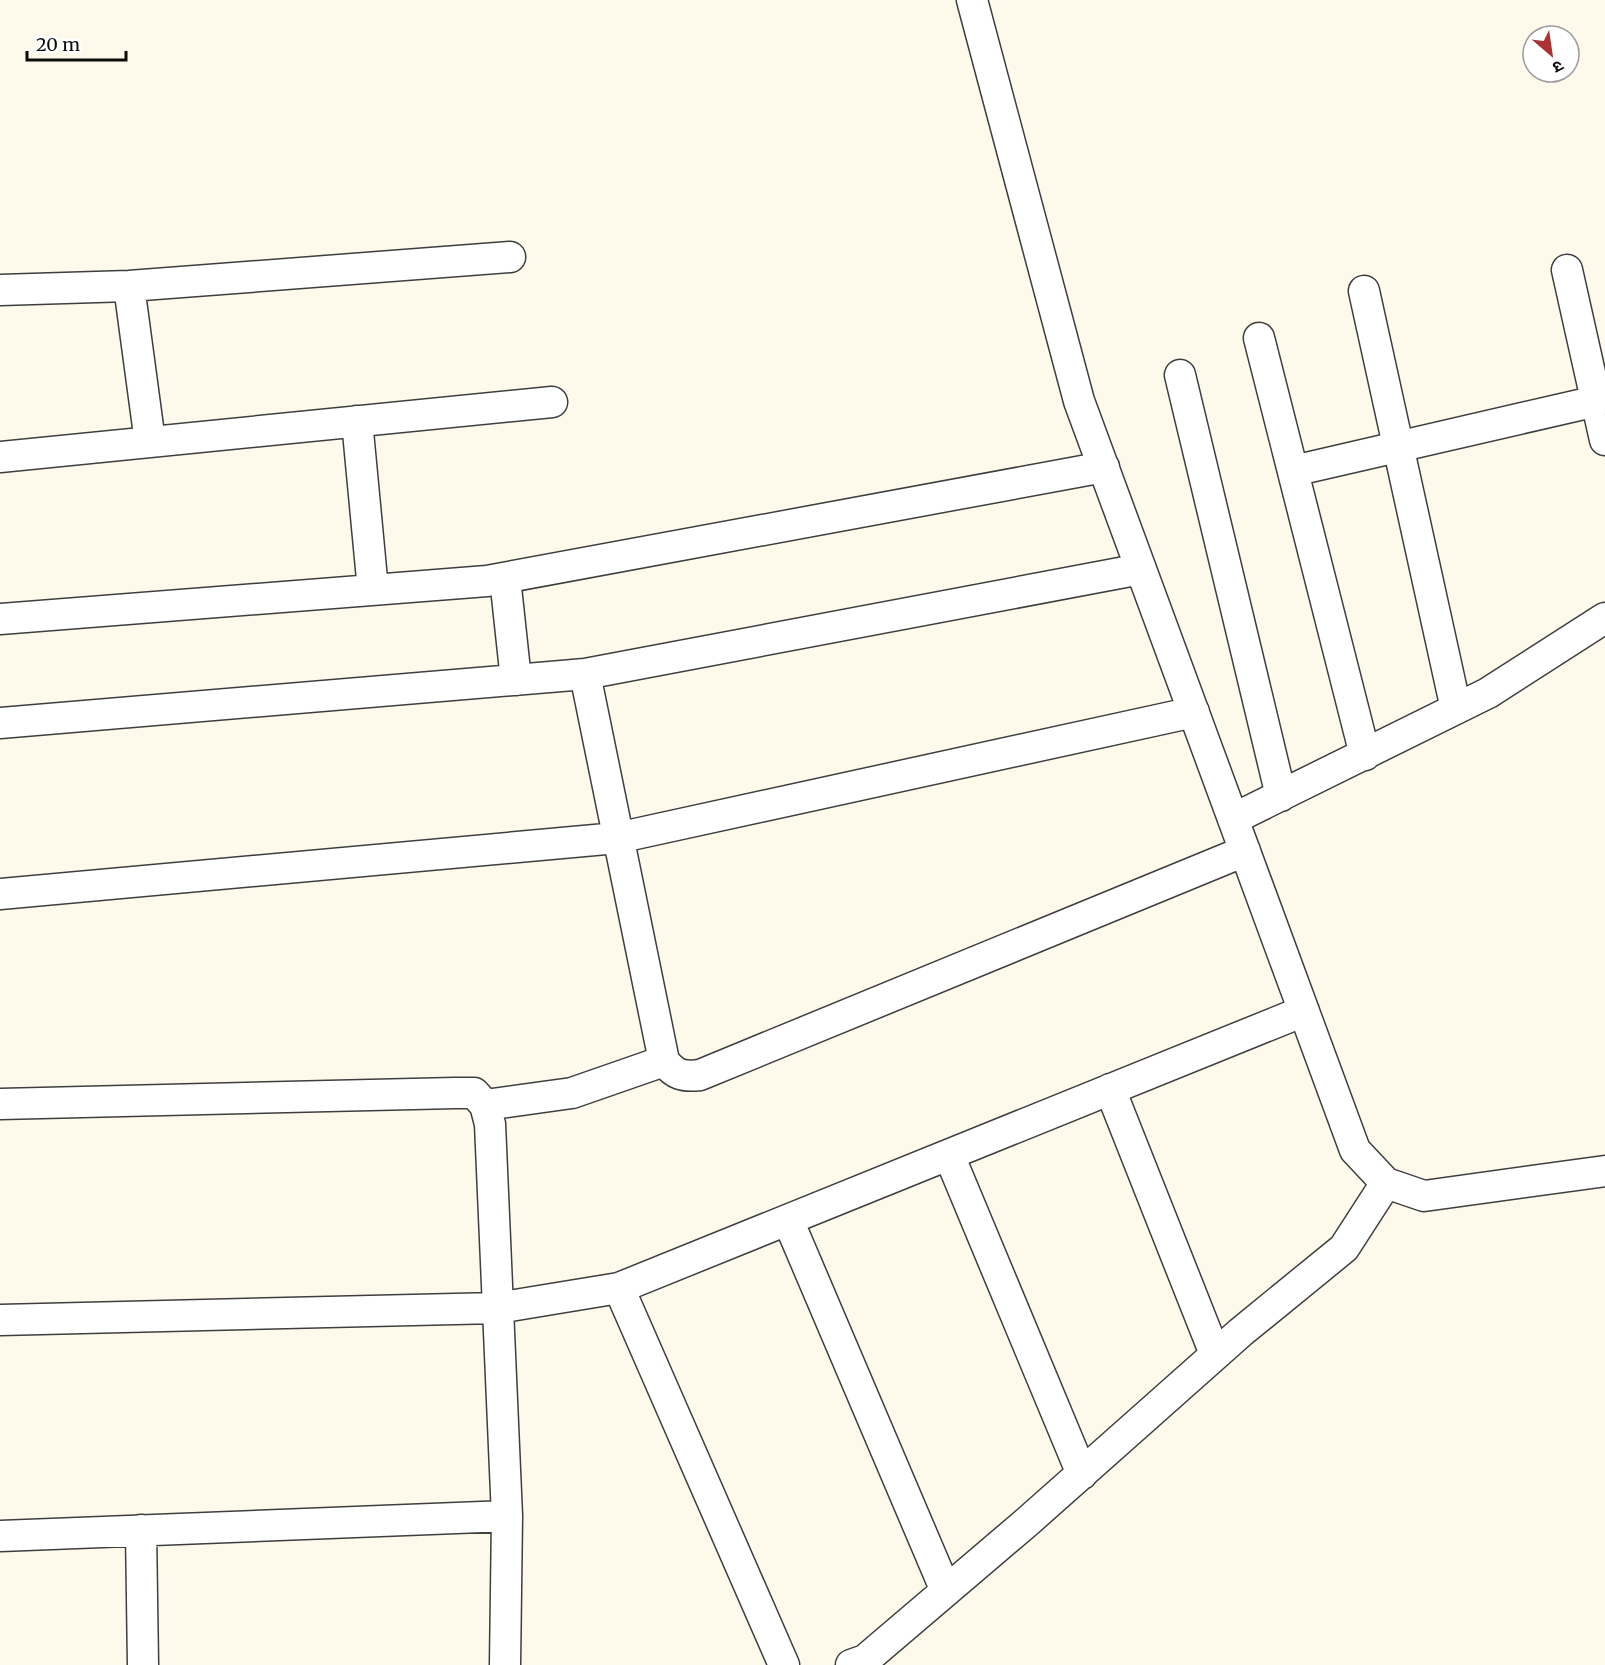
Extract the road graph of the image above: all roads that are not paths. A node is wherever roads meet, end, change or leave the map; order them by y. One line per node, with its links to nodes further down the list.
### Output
1 (972, 0): 16 (street)
2 (510, 257): 4 (street)
3 (1567, 270): 9 (street)
4 (129, 286): 5 (street); 13 (street)
5 (0, 290)
6 (1364, 291): 14 (street)
7 (1258, 338): 17 (street)
8 (1180, 375): 29 (street)
9 (1600, 400): 12 (street); 14 (street)
10 (552, 402): 11 (street)
11 (357, 421): 13 (street); 20 (street)
12 (1605, 440)
13 (150, 442): 15 (street)
14 (1398, 446): 17 (street); 25 (street)
15 (0, 457)
16 (1104, 467): 18 (street); 19 (street)
17 (1293, 471): 28 (street)
18 (1141, 569): 23 (street); 26 (street)
19 (505, 578): 20 (street); 24 (street)
20 (373, 590): 22 (street)
21 (1605, 618): 25 (street)
22 (0, 619)
23 (585, 674): 24 (street); 31 (street)
24 (516, 680): 27 (street)
25 (1456, 709): 28 (street)
26 (1194, 712): 30 (street); 31 (street)
27 (0, 723)
28 (1365, 755): 29 (street)
29 (1281, 796): 30 (street)
30 (1233, 819): 32 (street)
31 (617, 838): 33 (street); 35 (street)
32 (1245, 850): 34 (street); 35 (street)
33 (0, 894)
34 (1304, 1011): 36 (street); 41 (street)
35 (664, 1061): 38 (street)
36 (1110, 1089): 39 (street); 46 (street)
37 (0, 1104): 38 (street)
38 (485, 1105): 44 (street)
39 (949, 1155): 42 (street); 47 (street)
40 (1605, 1171): 41 (street)
41 (1386, 1183): 46 (street)
42 (788, 1220): 43 (street); 51 (street)
43 (619, 1288): 44 (street); 54 (street)
44 (497, 1308): 45 (street); 48 (street)
45 (0, 1320)
46 (1215, 1354): 47 (street)
47 (1082, 1474): 51 (street)
48 (507, 1516): 49 (street); 53 (street)
49 (141, 1530): 50 (street); 52 (street)
50 (0, 1536)
51 (946, 1591): 55 (street)
52 (143, 1665)
53 (505, 1665)
54 (784, 1665)
55 (851, 1665)

